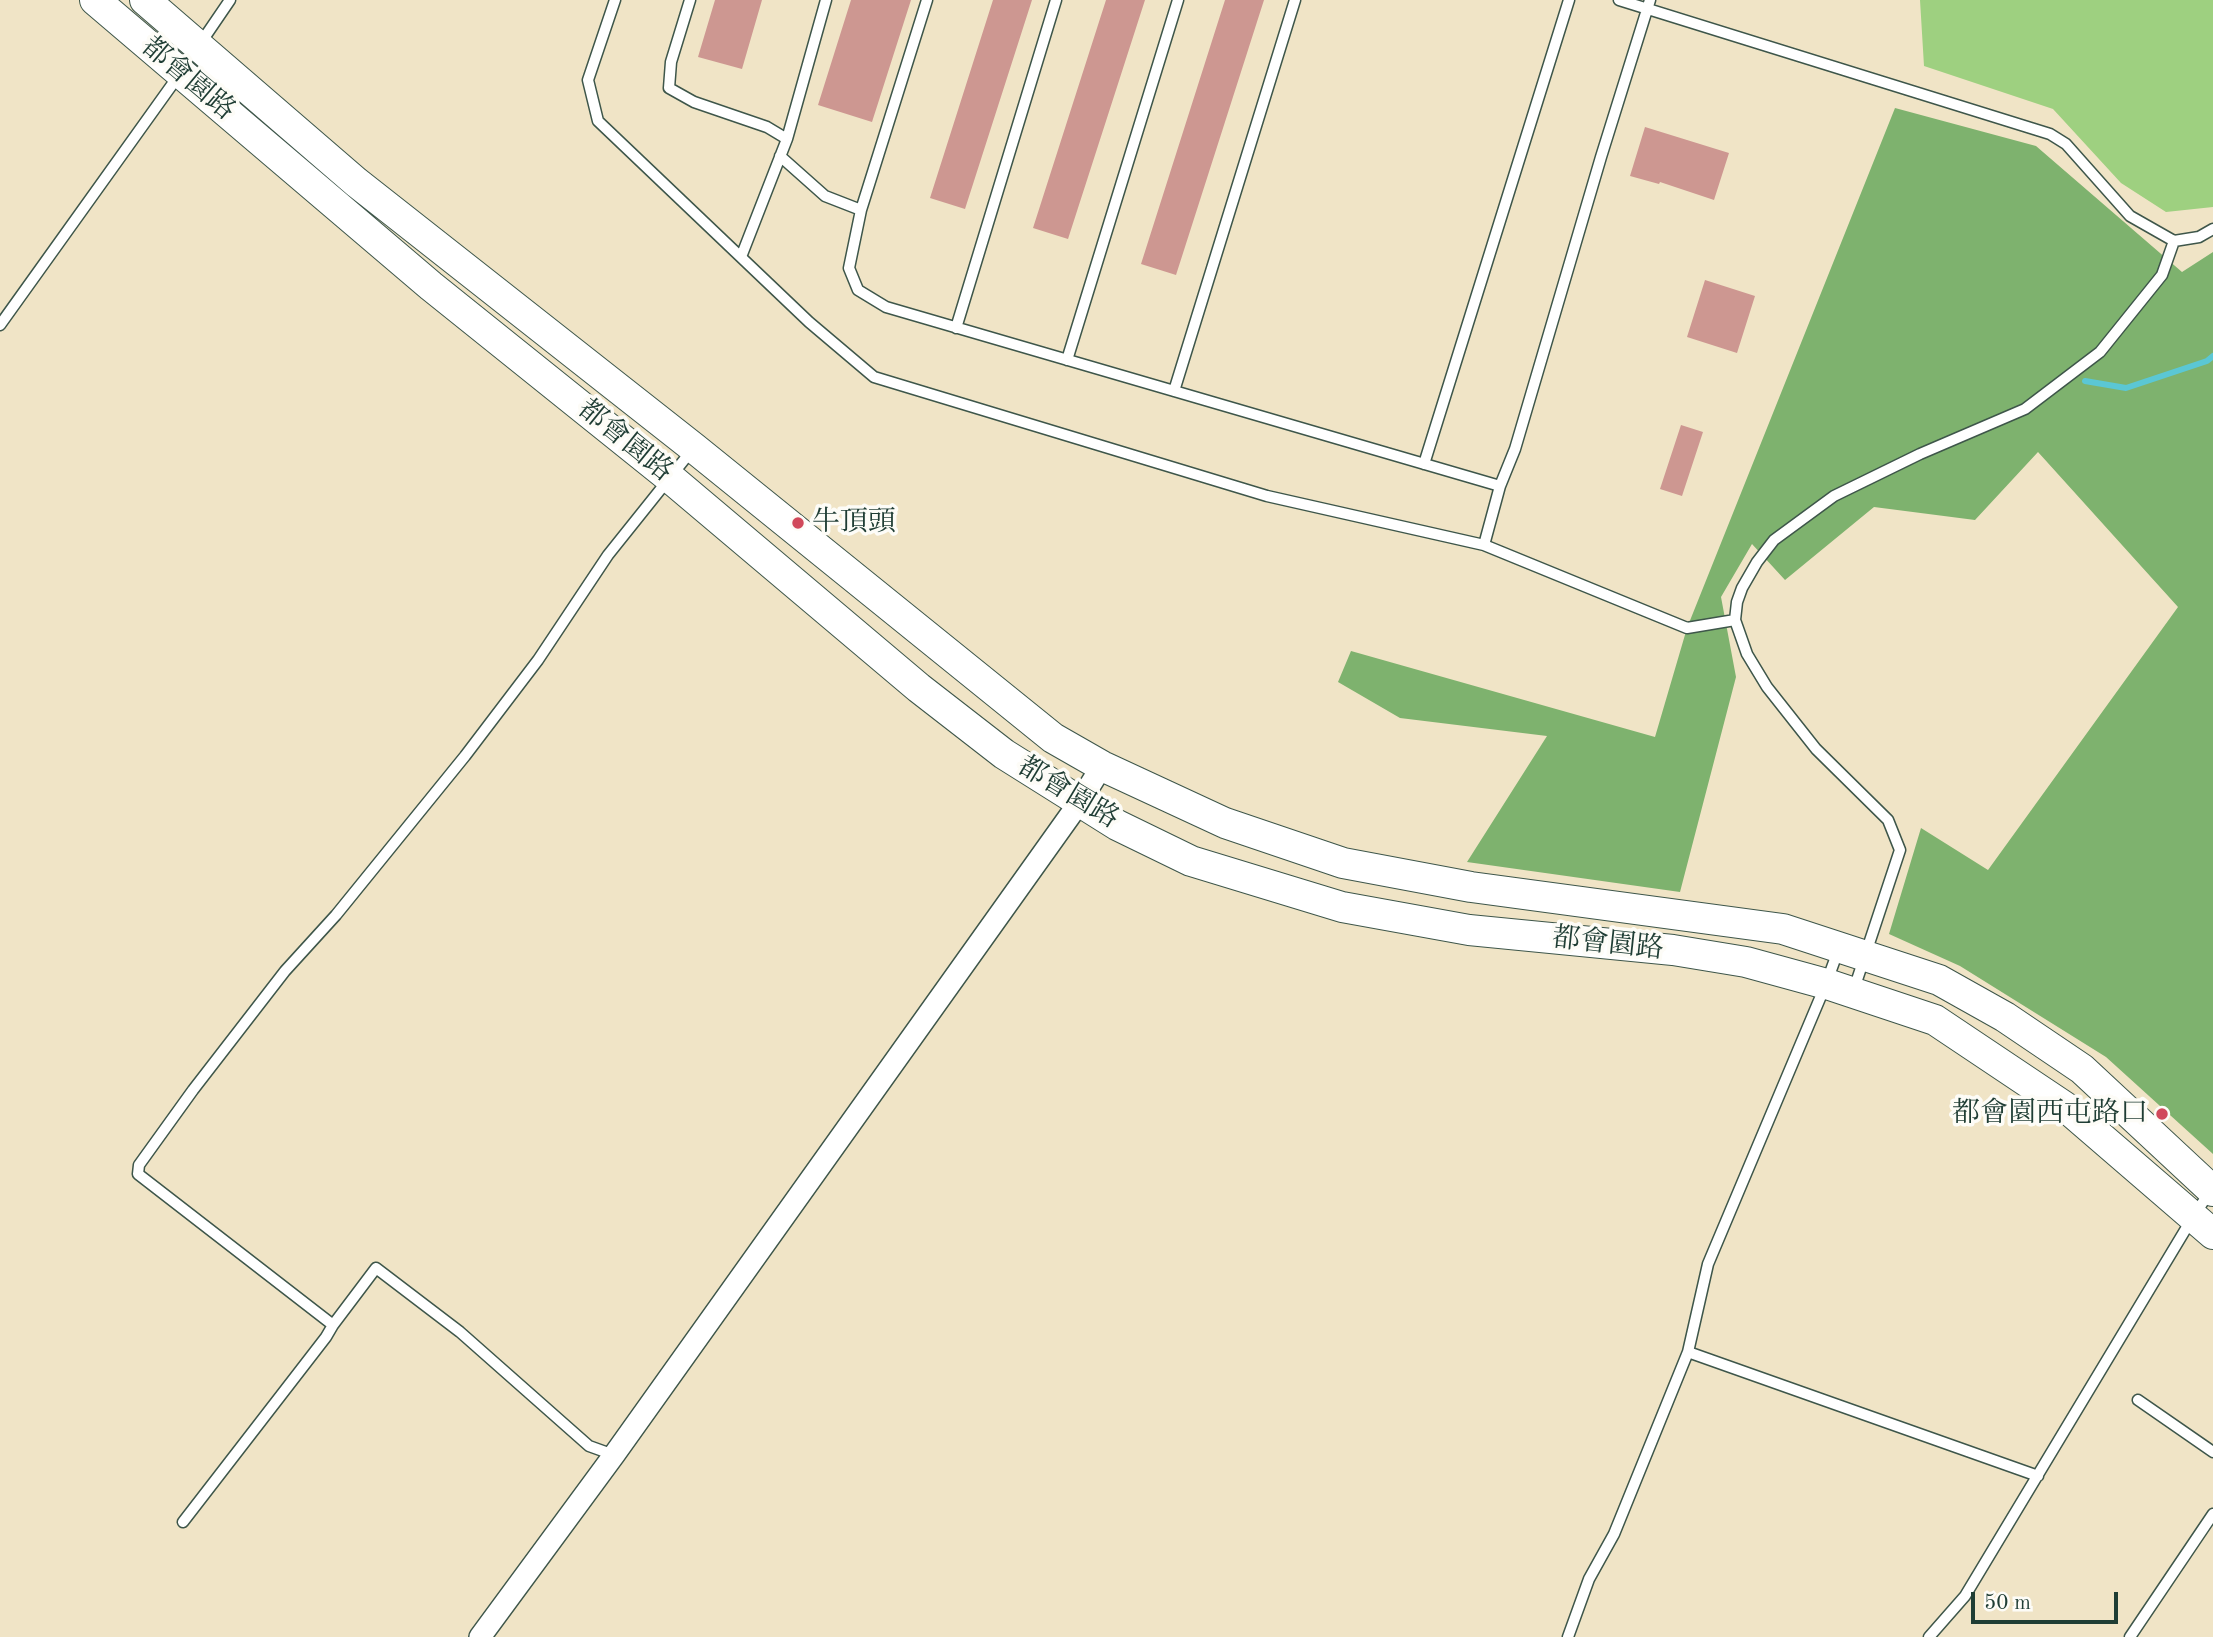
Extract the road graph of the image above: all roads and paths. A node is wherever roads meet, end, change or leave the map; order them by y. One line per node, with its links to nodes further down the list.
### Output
1 (95, 0): 14 (street, 都會園路)
2 (145, 0): 14 (street, 都會園路)
3 (230, 0): 14 (lane)
4 (615, 0): 20 (lane)
5 (690, 0): 15 (lane)
6 (826, 0): 15 (lane)
7 (927, 0): 17 (lane)
8 (1056, 0): 22 (lane)
9 (1178, 0): 23 (lane)
10 (1295, 0): 24 (lane)
11 (1569, 0): 26 (lane)
12 (1619, 0): 13 (lane)
13 (1649, 4): 19 (lane); 28 (lane)
14 (189, 59): 21 (lane); 25 (street, 都會園路); 27 (street, 都會園路)
15 (787, 139): 16 (lane)
16 (780, 156): 17 (lane); 20 (lane)
17 (861, 210): 22 (lane)
18 (2213, 229): 19 (lane)
19 (2174, 241): 30 (lane)
20 (741, 257): 29 (lane)
21 (0, 325)
22 (956, 328): 23 (lane)
23 (1067, 360): 24 (lane)
24 (1174, 391): 26 (lane)
25 (694, 448): 27 (lane); 31 (street, 都會園路)
26 (1424, 464): 28 (lane)
27 (670, 477): 32 (street, 都會園路); 37 (lane)
28 (1500, 486): 29 (lane)
29 (1484, 545): 30 (lane)
30 (1735, 620): 33 (lane)
31 (1102, 766): 32 (street); 33 (street, 都會園路)
32 (1079, 803): 34 (street, 都會園路); 41 (street)
33 (1852, 951): 34 (lane); 34 (lane); 35 (street, 都會園路)
34 (1839, 989): 36 (street, 都會園路); 38 (lane)
35 (2213, 1189): 36 (lane)
36 (2203, 1226): 42 (lane)
37 (333, 1325): 41 (lane); 44 (lane)
38 (1688, 1352): 42 (lane); 46 (lane)
39 (2138, 1400): 40 (lane)
40 (2213, 1452)
41 (614, 1455): 45 (street)
42 (2038, 1476): 47 (lane)
43 (2213, 1514): 48 (lane)
44 (183, 1522)
45 (480, 1637)
46 (1568, 1637)
47 (1929, 1637)
48 (2130, 1637)

